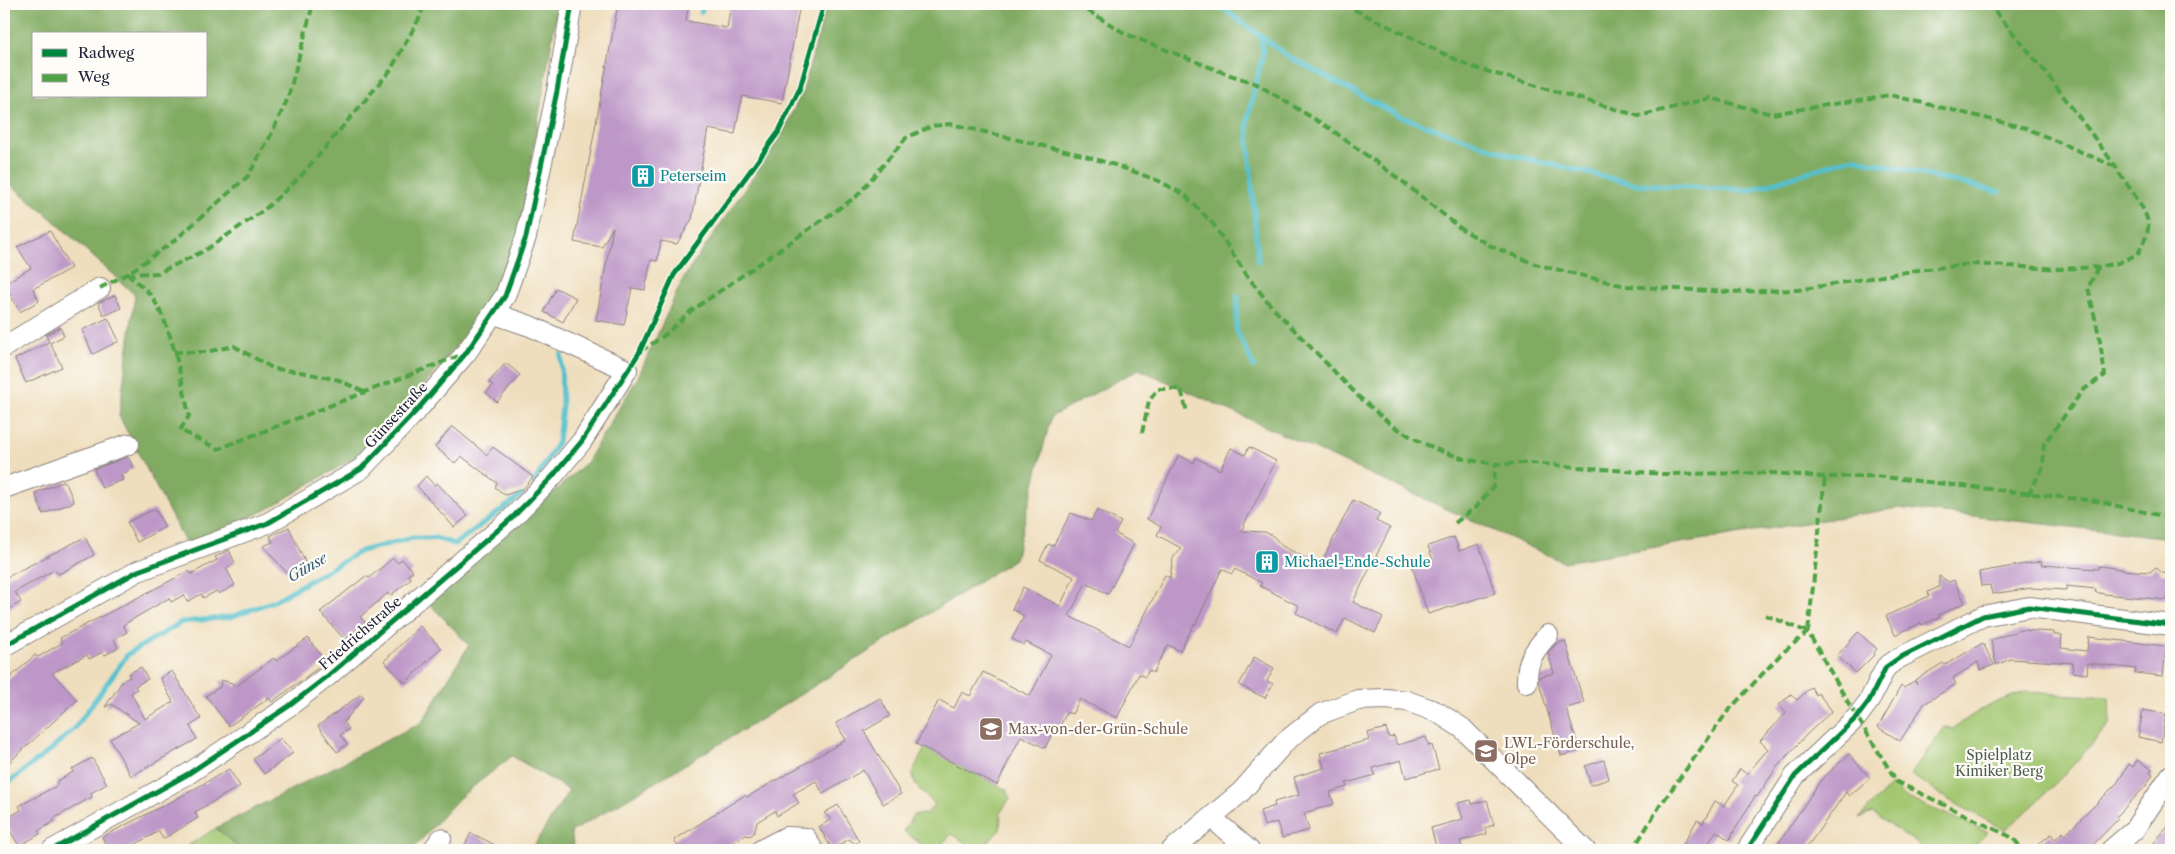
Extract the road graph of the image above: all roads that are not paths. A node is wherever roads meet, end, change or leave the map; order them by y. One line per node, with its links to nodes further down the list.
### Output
1 (572, 4): 3 (street, Günsestraße)
2 (100, 288): 4 (street)
3 (495, 314): 9 (street, Günsestraße); 13 (street, Friedrichstraße)
4 (4, 347)
5 (130, 444): 6 (street)
6 (4, 488)
7 (2171, 626): 19 (street)
8 (1548, 635): 10 (street)
9 (4, 646)
10 (1527, 683)
11 (2171, 775): 20 (street)
12 (1212, 818): 16 (street); 17 (street); 18 (street)
13 (52, 850)
14 (761, 850): 15 (street)
15 (813, 850)
16 (1172, 850)
17 (1249, 850)
18 (1585, 850)
19 (1747, 850)
20 (2111, 850)

